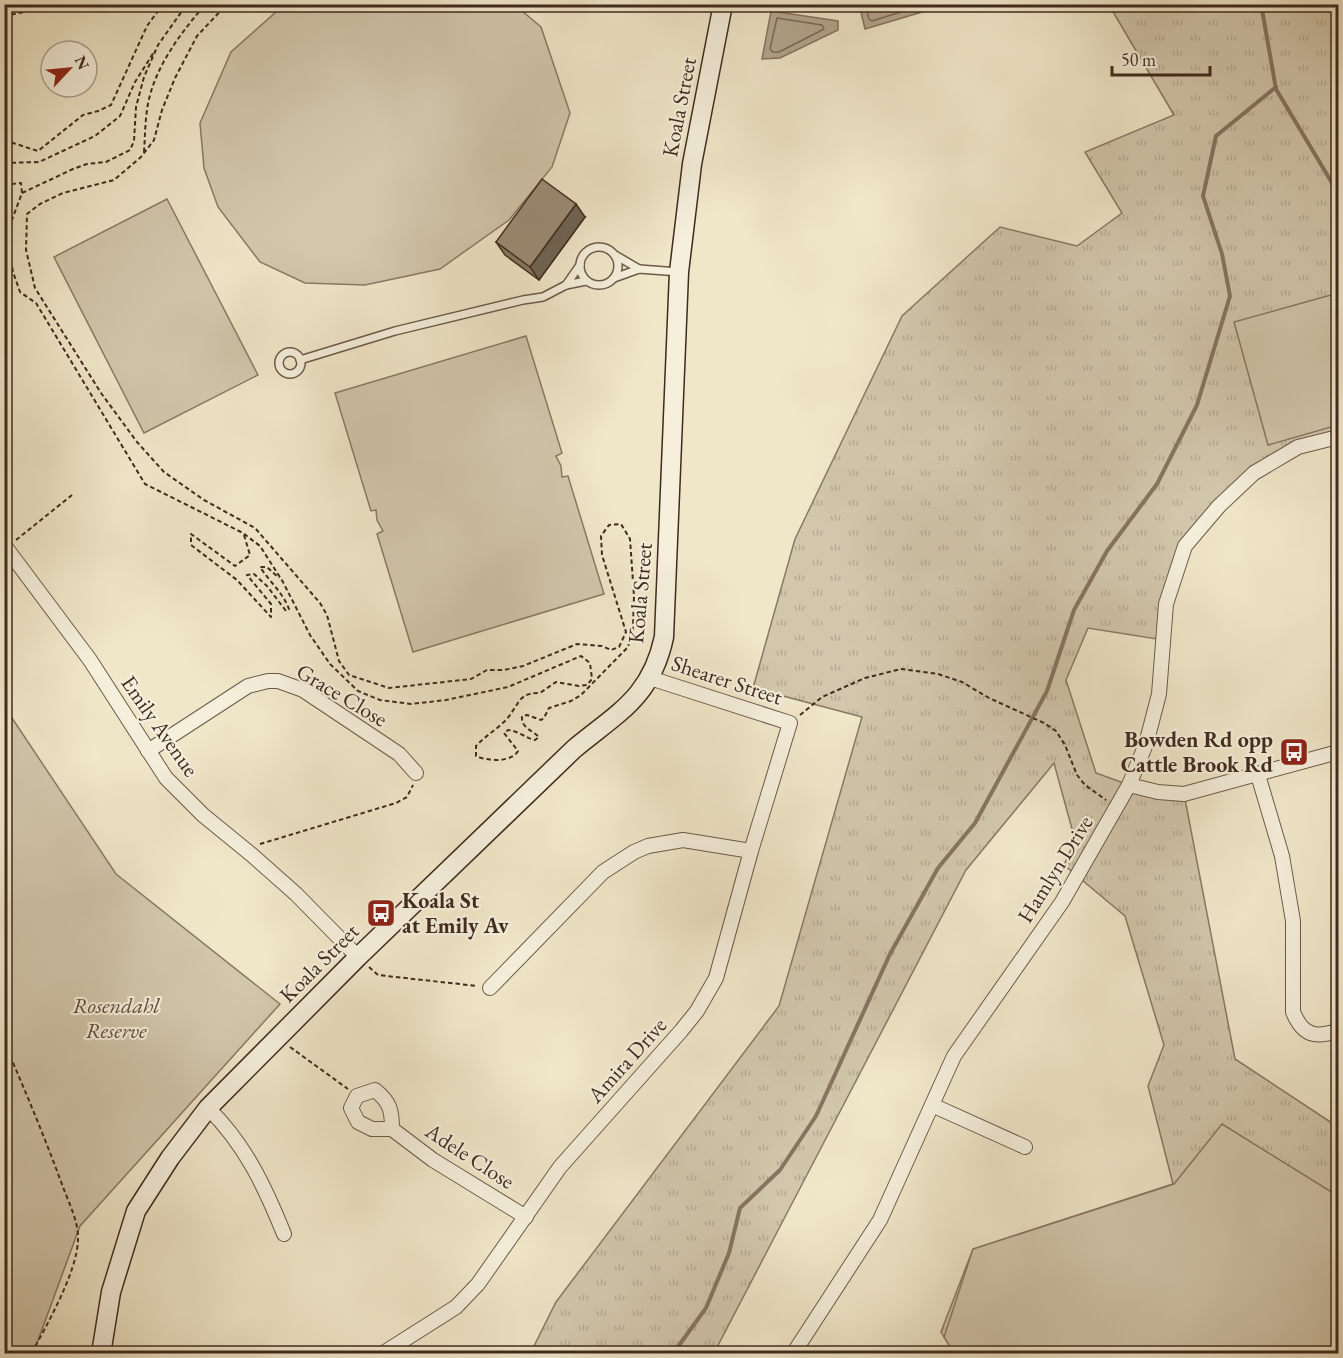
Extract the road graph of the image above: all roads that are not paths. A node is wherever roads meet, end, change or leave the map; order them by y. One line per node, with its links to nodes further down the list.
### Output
1 (723, 4): 5 (street, Koala Street)
2 (615, 255): 3 (lane); 4 (lane); 6 (lane)
3 (580, 265): 7 (lane); 8 (lane)
4 (639, 269): 5 (lane); 6 (lane)
5 (678, 272): 12 (street, Koala Street)
6 (614, 278): 7 (lane)
7 (586, 281): 8 (lane)
8 (566, 285): 9 (lane)
9 (300, 360)
10 (1338, 437): 18 (street, Hamlyn Drive)
11 (5, 546): 14 (street, Emily Avenue)
12 (651, 678): 13 (street, Shearer Street); 20 (street, Koala Street)
13 (790, 723): 19 (street, Amira Drive)
14 (148, 751): 16 (street, Grace Close); 20 (street, Emily Avenue)
15 (1338, 752): 17 (street)
16 (416, 773)
17 (1258, 775): 18 (street); 22 (street)
18 (1129, 785): 23 (street, Hamlyn Drive)
19 (751, 851): 21 (street); 27 (street, Amira Drive)
20 (358, 957): 24 (street, Koala Street)
21 (490, 988)
22 (1338, 1031)
23 (932, 1105): 26 (street); 31 (street, Hamlyn Drive)
24 (208, 1108): 28 (street); 29 (street, Koala Street)
25 (392, 1129): 25 (street, Adele Close); 27 (street, Adele Close)
26 (1025, 1147)
27 (526, 1217): 30 (street, Amira Drive)
28 (284, 1234)
29 (101, 1353)
30 (382, 1353)
31 (793, 1353)

